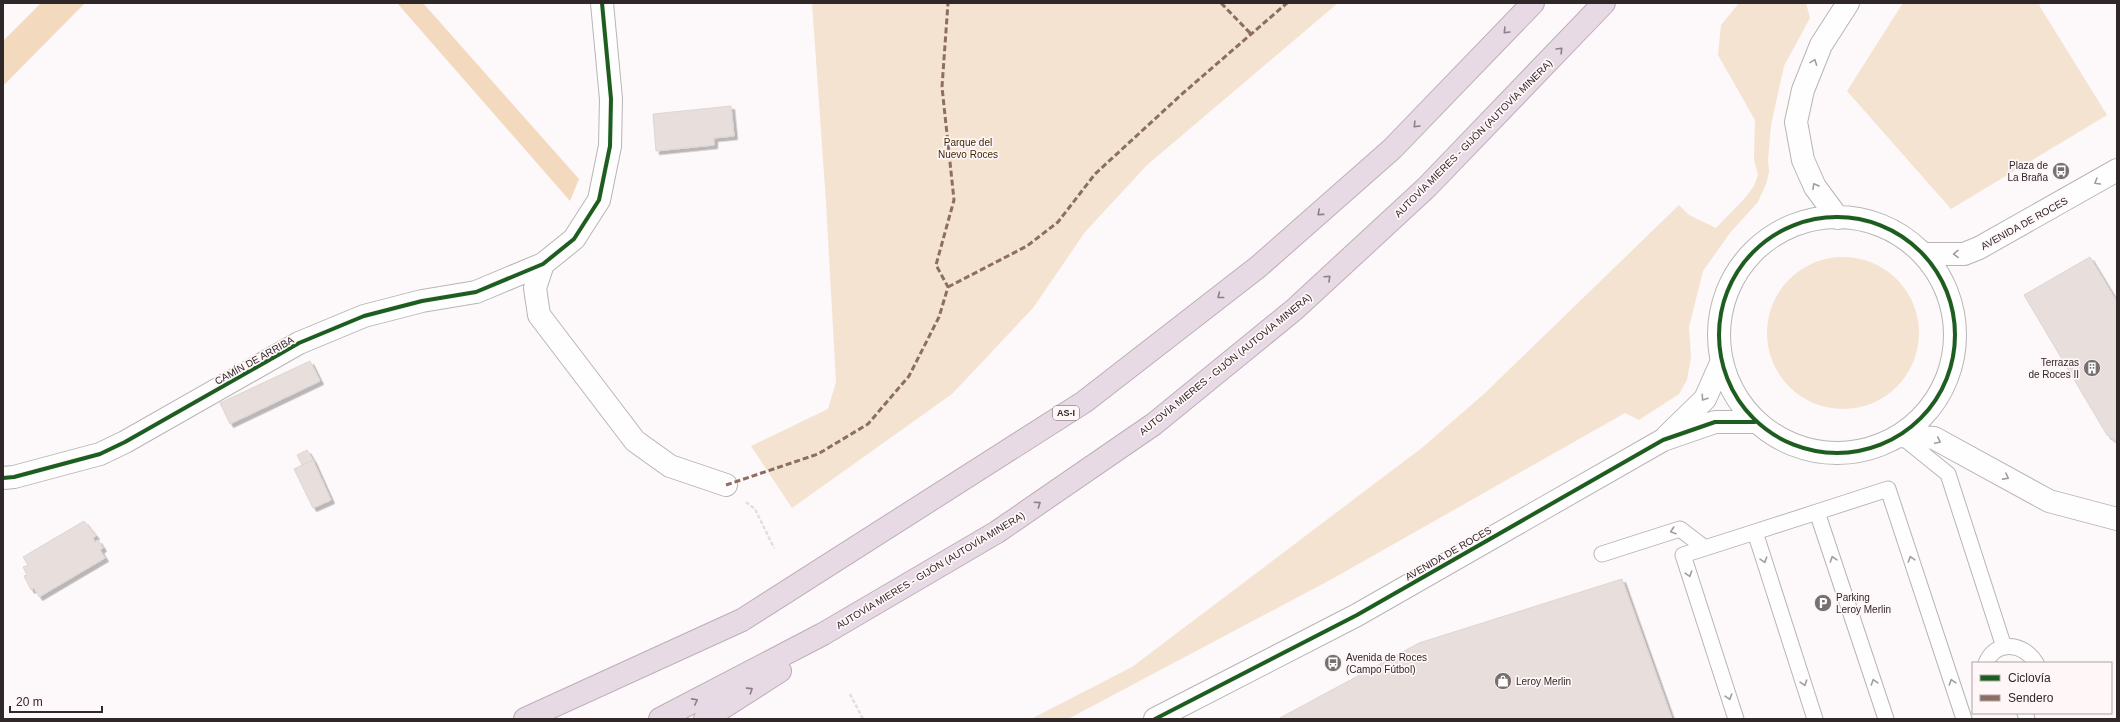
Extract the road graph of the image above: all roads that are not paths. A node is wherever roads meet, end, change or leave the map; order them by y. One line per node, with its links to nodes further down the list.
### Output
1 (602, 3): 8 (street, CAMÍN DE ARRIBA)
2 (1533, 3): 24 (highway, AS-I, one-way to 24)
3 (1604, 3): 17 (highway, AUTOVÍA MIERES - GIJÓN (AUTOVÍA MINERA), one-way to 3)
4 (1848, 3): 6 (street, one-way to 4)
5 (2117, 170): 7 (street, AVENIDA DE ROCES, one-way to 7)
6 (1838, 218): 7 (street); 9 (street)
7 (1925, 254): 11 (street)
8 (543, 264): 13 (street, CAMÍN DE ARRIBA); 14 (street)
9 (1721, 363): 10 (street); 12 (street, AVENIDA DE ROCES, one-way to 12)
10 (1755, 422): 11 (street); 12 (street, AVENIDA DE ROCES)
11 (1901, 436): 16 (street, one-way to 16); 21 (lane)
12 (1663, 440): 27 (street, AVENIDA DE ROCES)
13 (3, 478)
14 (726, 485)
15 (1817, 512): 18 (lane); 30 (lane, one-way to 15); 31 (lane, one-way to 15)
16 (2117, 519)
17 (997, 532): 25 (highway, AUTOVÍA MIERES - GIJÓN (AUTOVÍA MINERA), one-way to 17); 26 (highway, one-way to 17)
18 (1755, 532): 19 (lane); 29 (lane, one-way to 29)
19 (1705, 548): 20 (lane, one-way to 20); 28 (lane, one-way to 28)
20 (1602, 554)
21 (2004, 647): 22 (lane); 23 (lane)
22 (1987, 662)
23 (2035, 662)
24 (525, 719)
25 (660, 719)
26 (705, 719)
27 (1155, 719)
28 (1736, 719)
29 (1815, 719)
30 (1886, 719)
31 (1964, 719)

